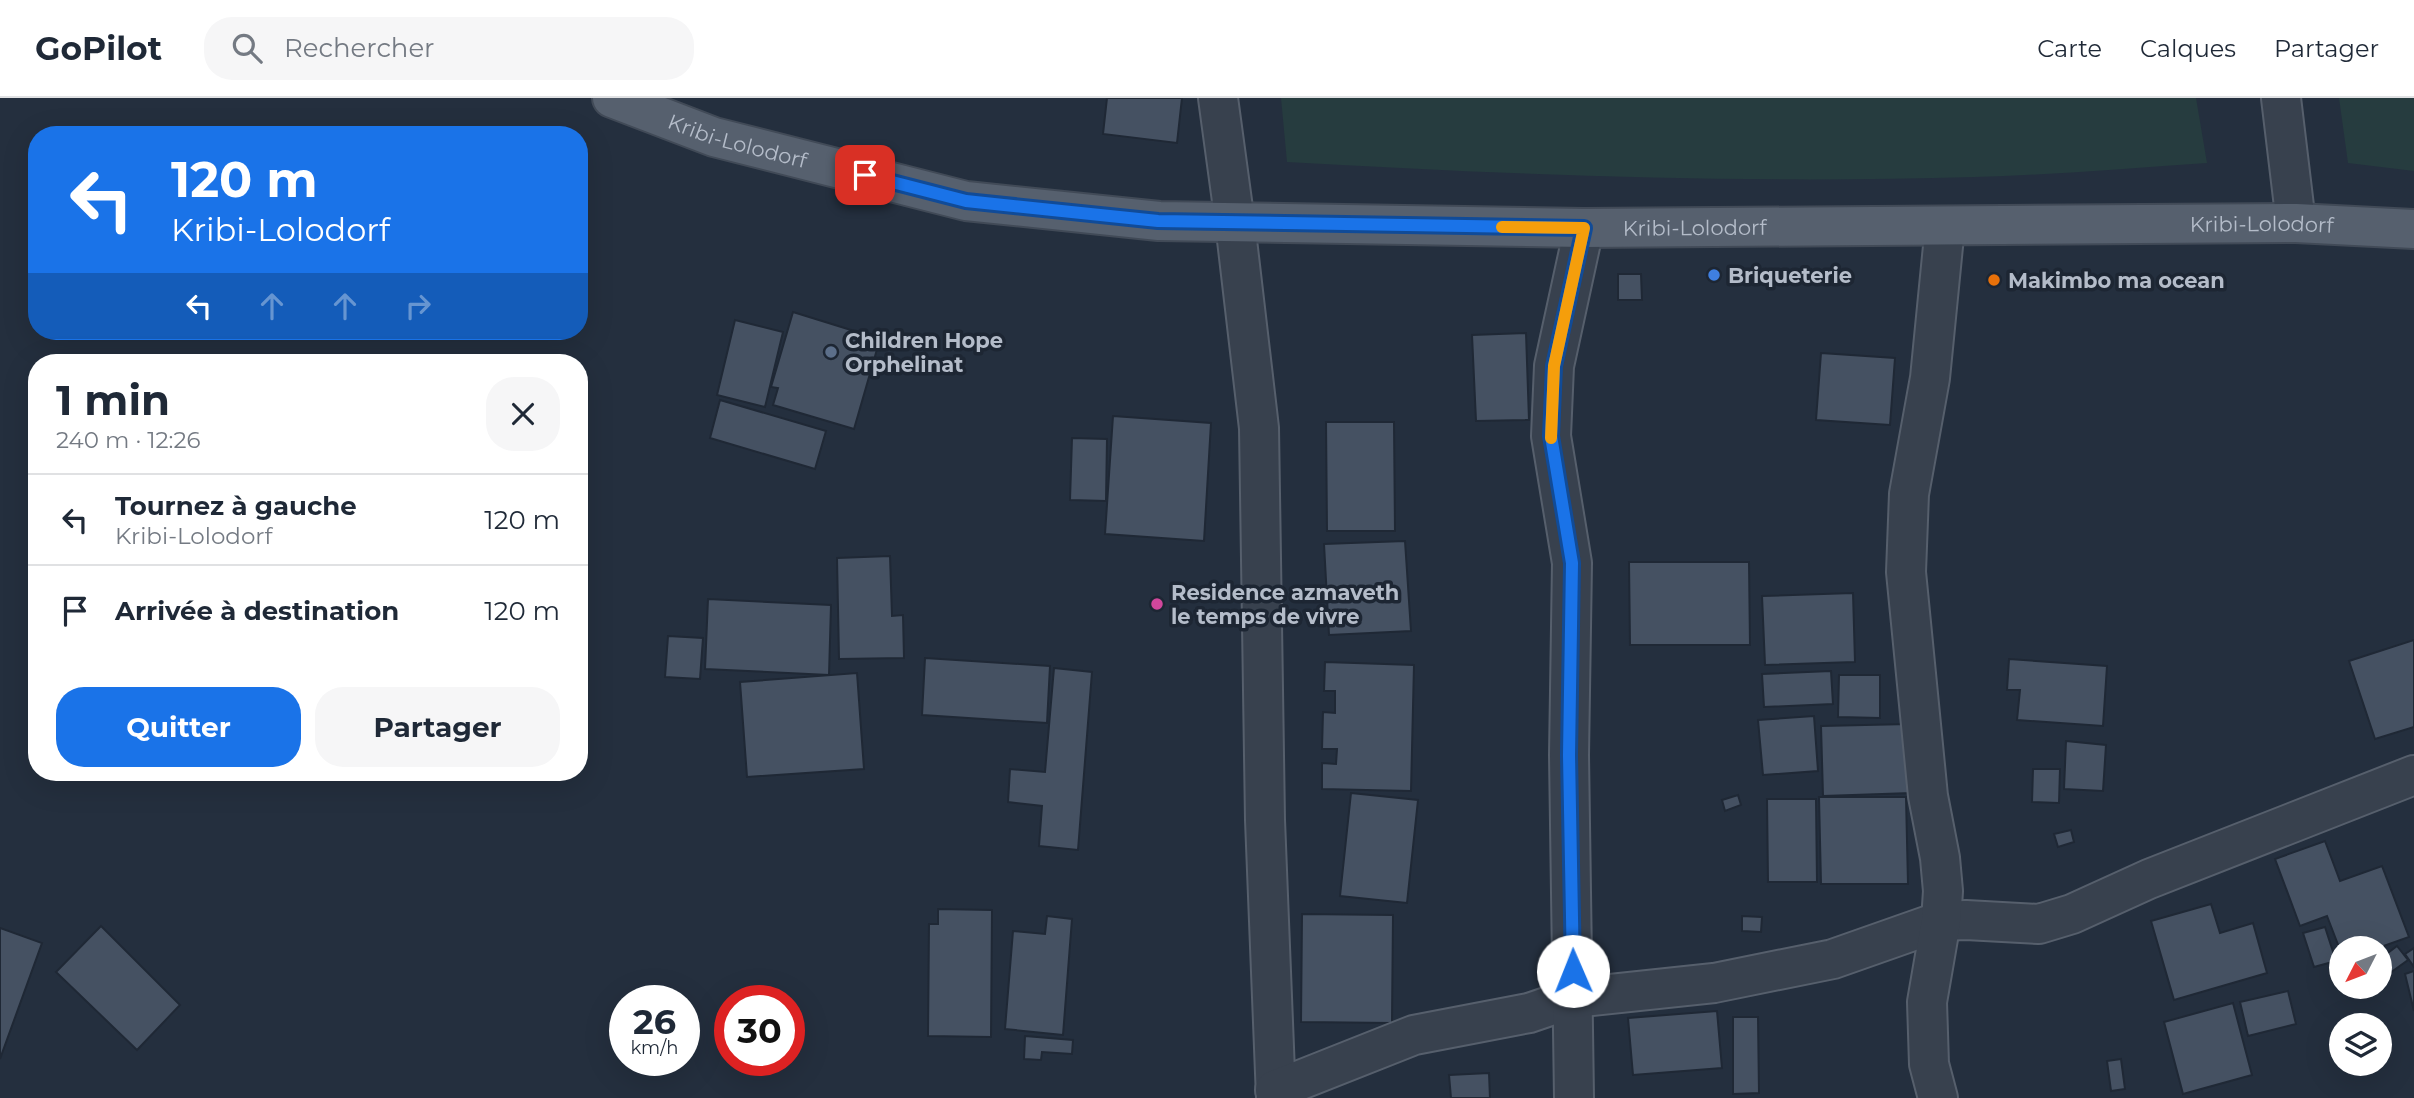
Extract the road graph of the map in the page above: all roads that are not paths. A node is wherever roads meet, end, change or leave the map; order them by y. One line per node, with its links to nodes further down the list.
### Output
1 (612, 98): 4 (main road, Kribi-Lolodorf)
2 (1218, 98): 4 (street)
3 (2281, 98): 5 (street)
4 (1235, 223): 7 (main road, Kribi-Lolodorf); 12 (street)
5 (2296, 223): 6 (main road, Kribi-Lolodorf); 8 (main road, Kribi-Lolodorf)
6 (1944, 226): 7 (main road, Kribi-Lolodorf); 10 (street)
7 (1584, 228): 11 (street)
8 (2414, 229)
9 (2414, 775): 10 (street)
10 (1941, 921): 11 (street); 14 (street)
11 (1573, 998): 12 (street); 13 (street)
12 (1275, 1094)
13 (1574, 1098)
14 (1938, 1098)

